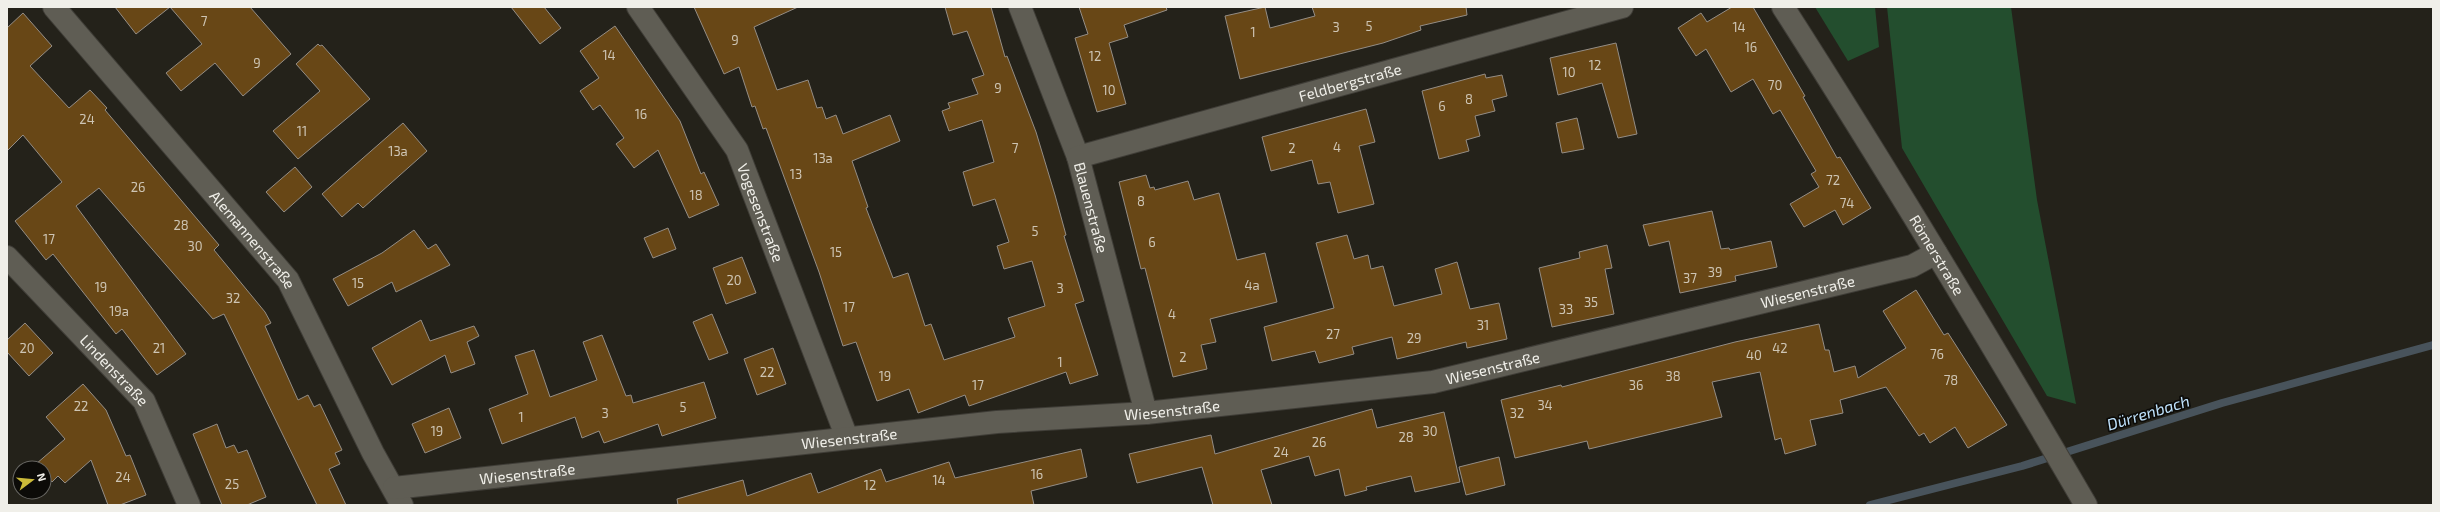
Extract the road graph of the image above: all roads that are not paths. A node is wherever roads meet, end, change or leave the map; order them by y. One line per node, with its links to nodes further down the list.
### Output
1 (54, 7): 11 (street, Alemannenstraße)
2 (638, 7): 10 (street, Vogesenstraße)
3 (1020, 7): 6 (street, Blauenstraße)
4 (1622, 7): 6 (street, Feldbergstraße)
5 (1783, 7): 7 (street, Römerstraße)
6 (1078, 157): 9 (street, Blauenstraße)
7 (1936, 253): 9 (street, Wiesenstraße); 13 (street, Römerstraße)
8 (7, 257): 12 (street, Lindenstraße)
9 (1146, 413): 10 (street, Wiesenstraße)
10 (847, 438): 11 (street, Wiesenstraße)
11 (398, 496)
12 (189, 505)
13 (2086, 505)

